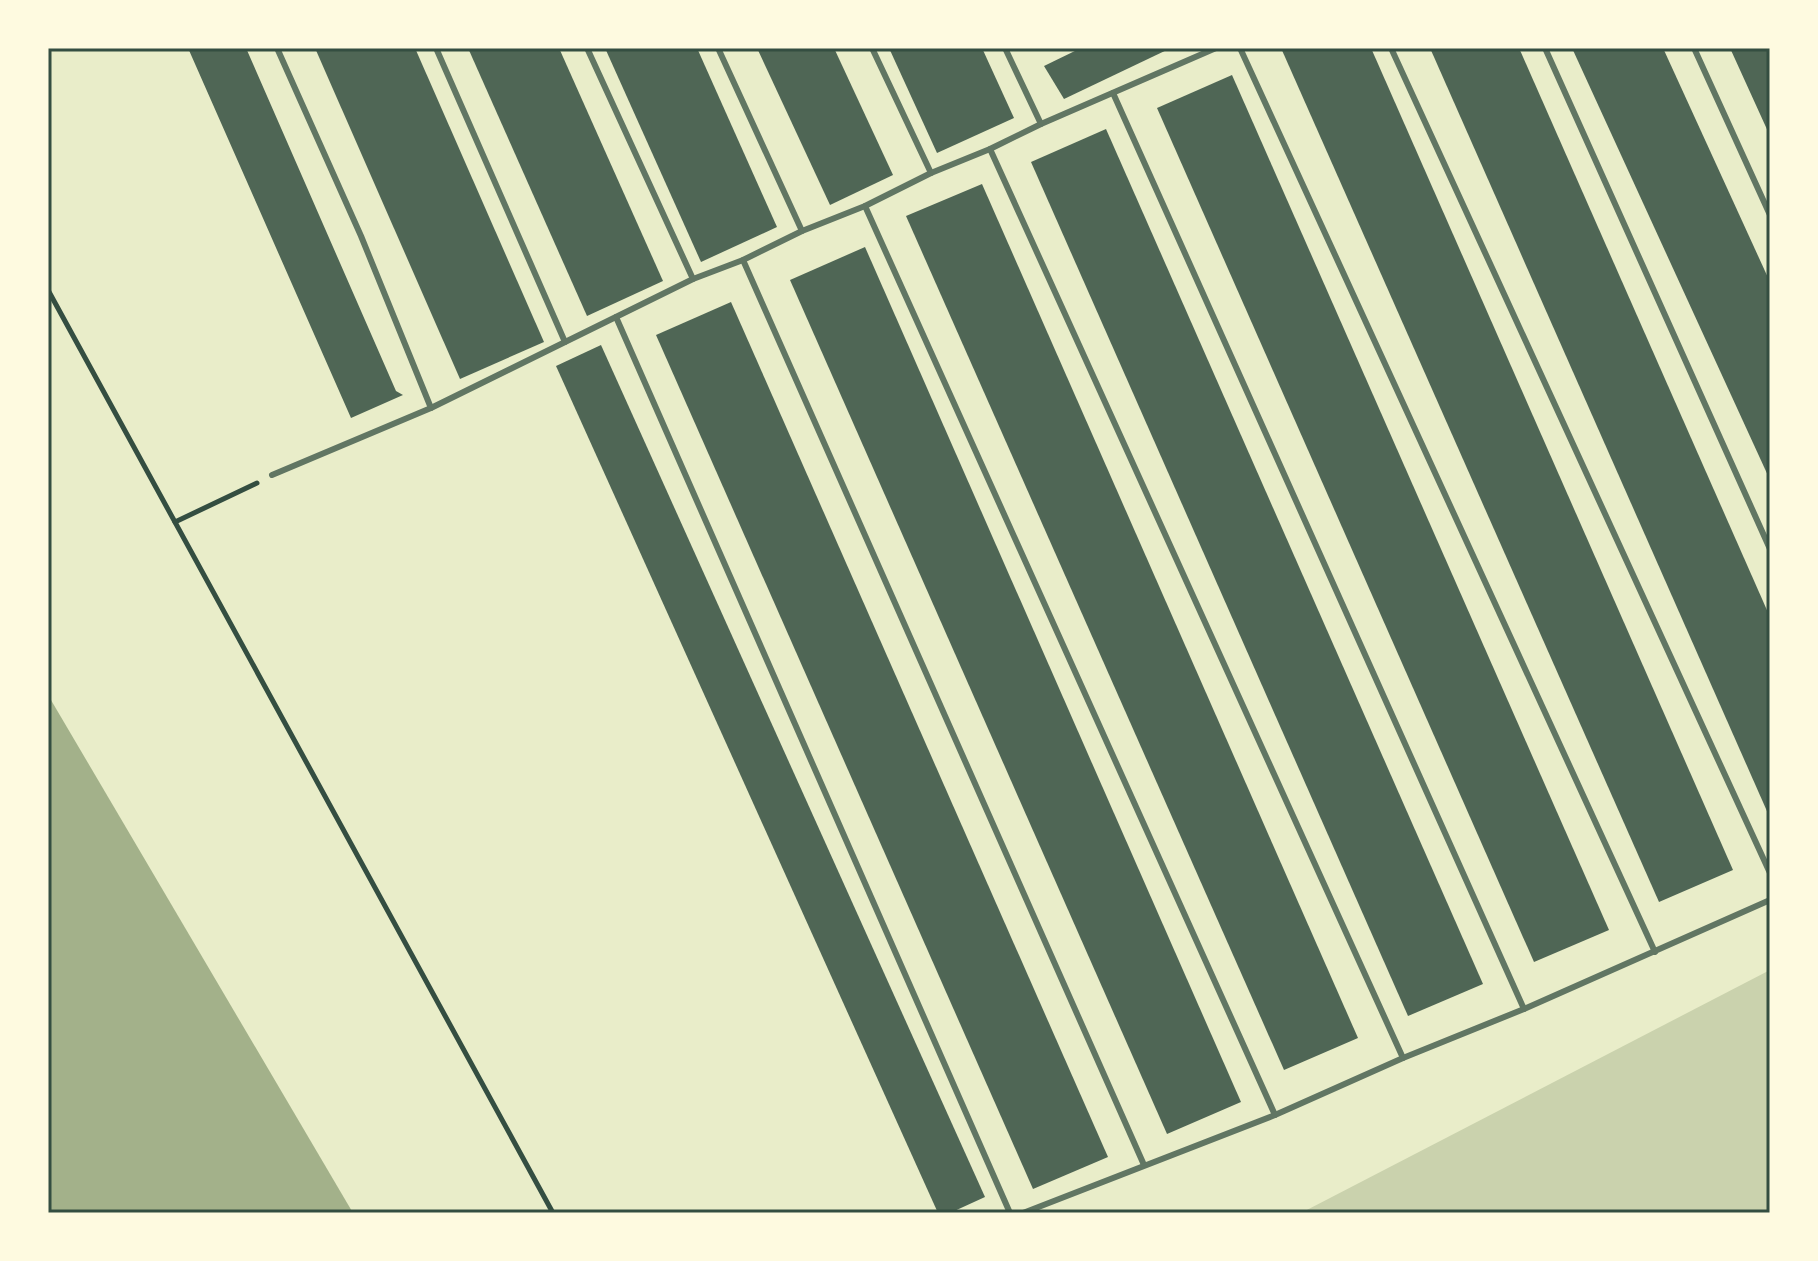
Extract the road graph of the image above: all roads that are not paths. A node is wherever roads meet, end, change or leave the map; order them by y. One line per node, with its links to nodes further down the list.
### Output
1 (277, 48): 23 (lane)
2 (436, 48): 22 (lane)
3 (587, 48): 20 (lane)
4 (718, 48): 18 (lane)
5 (872, 48): 15 (lane)
6 (1005, 48): 13 (lane)
7 (1216, 48): 12 (lane)
8 (1240, 48): 28 (lane)
9 (1391, 48): 26 (lane)
10 (1545, 48): 25 (lane)
11 (1694, 48): 17 (lane)
12 (1113, 93): 13 (lane); 29 (lane)
13 (1041, 124): 14 (lane)
14 (990, 149): 15 (lane); 30 (lane)
15 (931, 173): 16 (lane)
16 (865, 206): 18 (lane); 31 (lane)
17 (1770, 215)
18 (802, 231): 19 (lane)
19 (743, 260): 20 (lane); 32 (lane)
20 (693, 279): 21 (lane)
21 (616, 317): 22 (lane); 33 (lane)
22 (565, 342): 23 (lane)
23 (431, 408): 24 (lane)
24 (272, 475)
25 (1770, 549)
26 (1770, 873)
27 (1770, 900): 28 (lane)
28 (1655, 952): 29 (lane)
29 (1524, 1009): 30 (lane)
30 (1403, 1058): 31 (lane)
31 (1275, 1115): 32 (lane)
32 (1144, 1165): 34 (lane)
33 (1010, 1213)
34 (1023, 1213)

